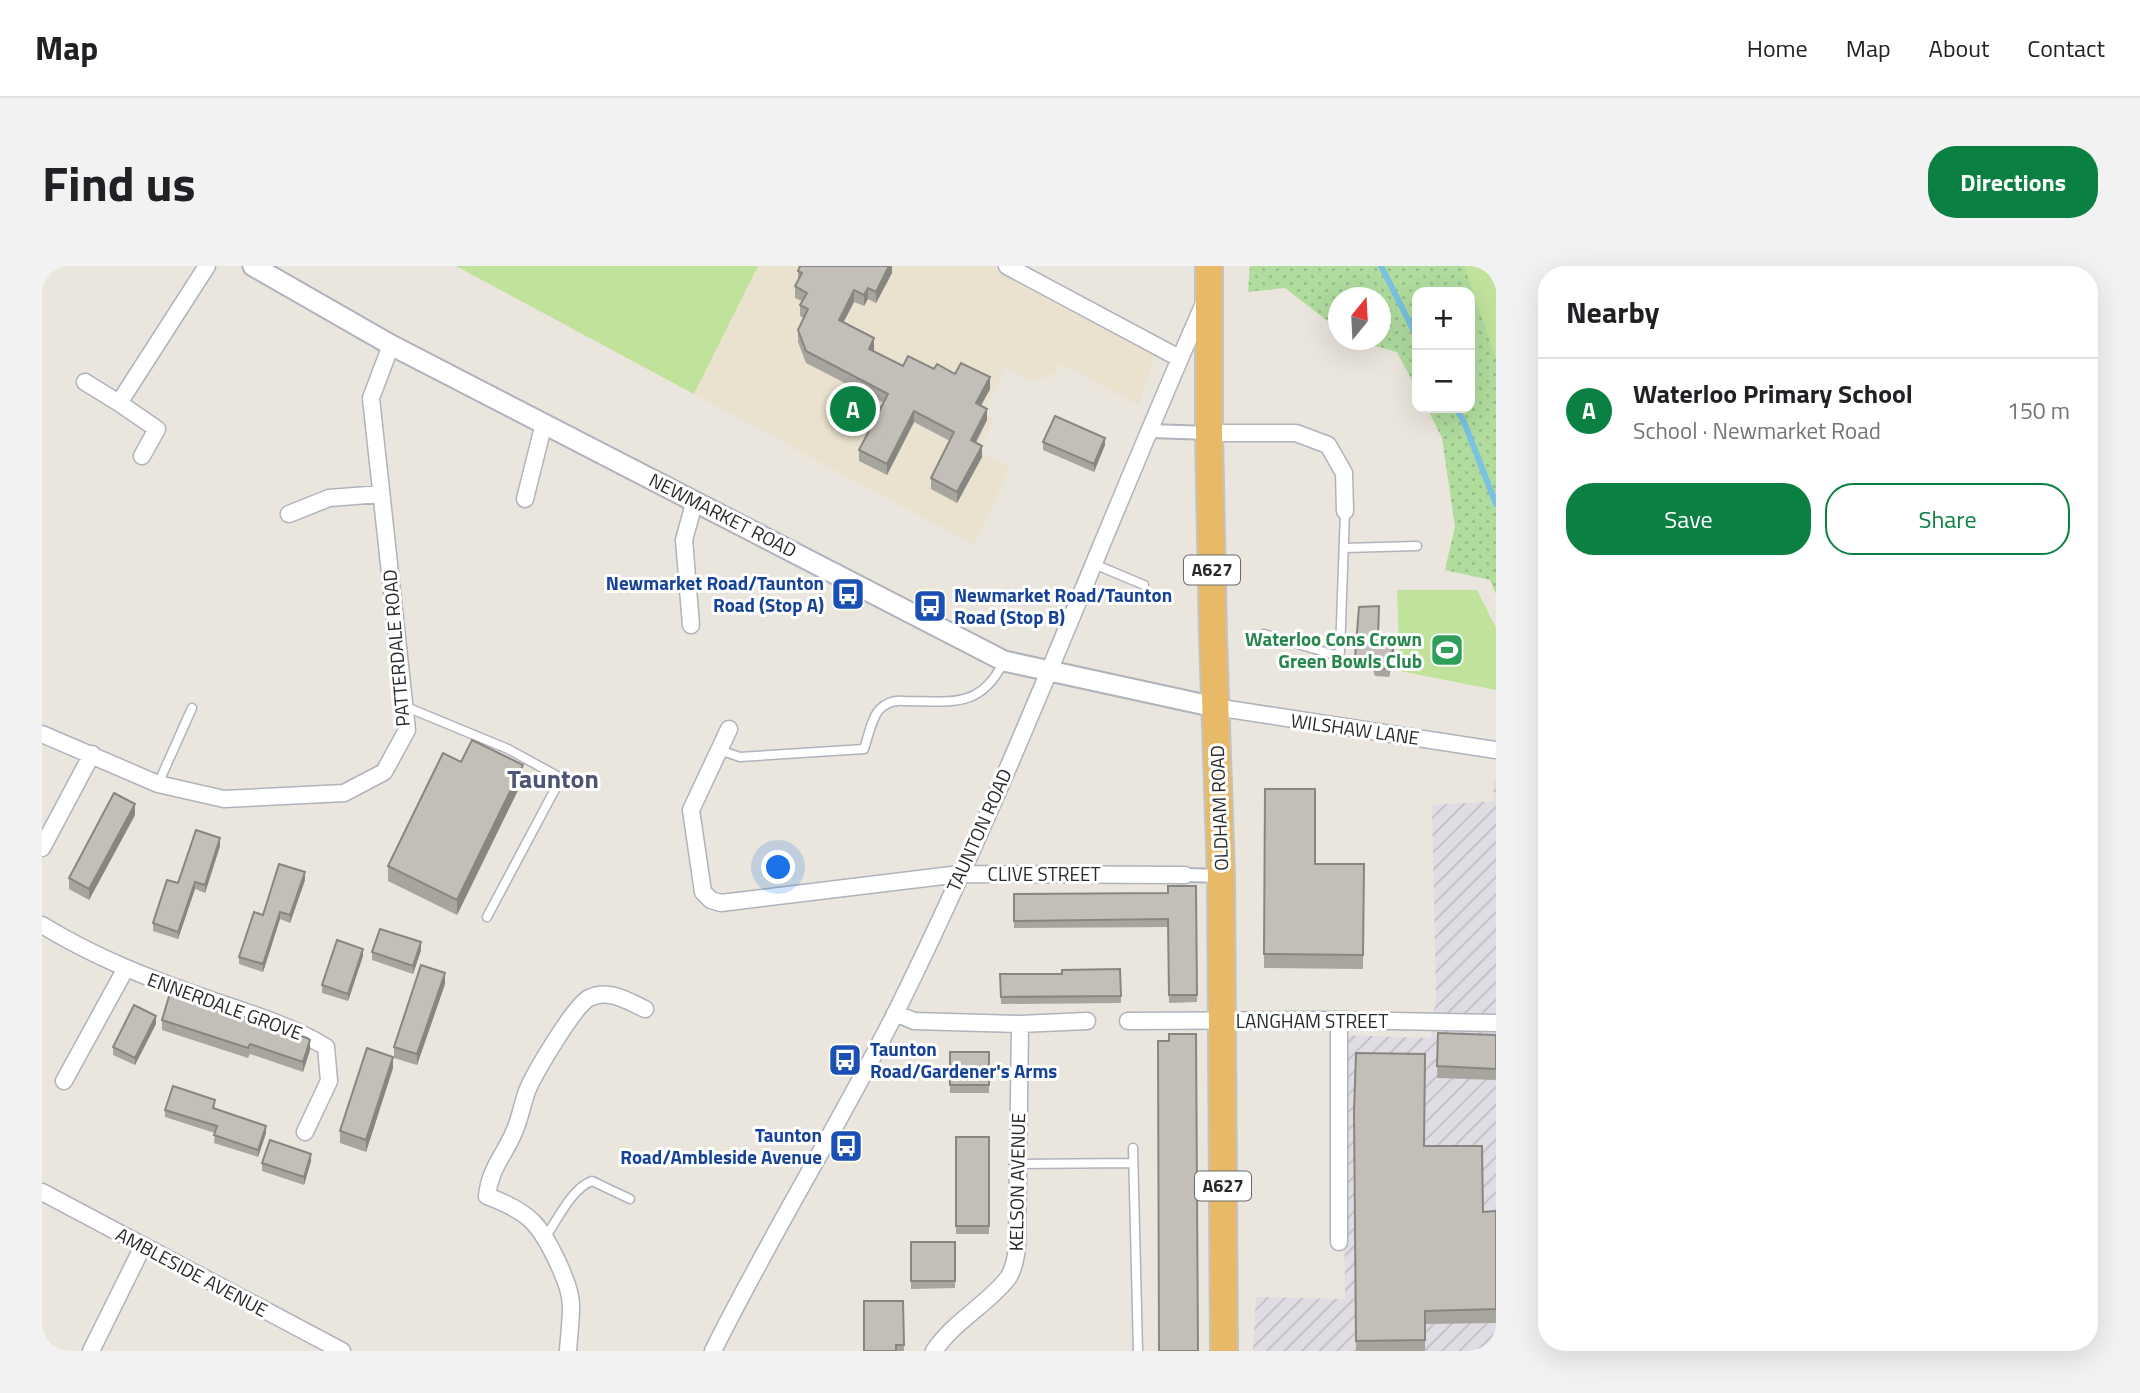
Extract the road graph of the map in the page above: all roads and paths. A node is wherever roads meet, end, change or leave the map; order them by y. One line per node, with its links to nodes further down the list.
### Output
1 (207, 266): 9 (street)
2 (253, 266): 4 (street, NEWMARKET ROAD)
3 (1007, 266): 7 (street)
4 (278, 272): 6 (street, NEWMARKET ROAD)
5 (1209, 279): 7 (street, TAUNTON ROAD); 12 (highway, OLDHAM ROAD / A627)
6 (391, 345): 10 (street, NEWMARKET ROAD); 14 (street, PATTERDALE ROAD)
7 (1179, 358): 11 (street, TAUNTON ROAD)
8 (85, 382): 9 (street)
9 (119, 403): 13 (street)
10 (544, 423): 15 (street); 16 (street, NEWMARKET ROAD)
11 (1150, 430): 12 (street); 21 (street, TAUNTON ROAD)
12 (1209, 433): 17 (street); 28 (highway, OLDHAM ROAD / A627)
13 (142, 456)
14 (381, 494): 18 (street); 27 (street, PATTERDALE ROAD)
15 (525, 499)
16 (695, 500): 23 (street); 25 (street, NEWMARKET ROAD)
17 (1345, 511): 20 (lane)
18 (289, 514)
19 (1417, 546): 20 (lane)
20 (1344, 548): 24 (lane)
21 (1094, 564): 22 (lane); 26 (street, TAUNTON ROAD)
22 (1144, 585)
23 (691, 625)
24 (1265, 634)
25 (1004, 661): 26 (street, NEWMARKET ROAD); 32 (lane)
26 (1049, 670): 28 (street, NEWMARKET ROAD); 37 (street, TAUNTON ROAD)
27 (404, 706): 35 (street, PATTERDALE ROAD); 40 (lane)
28 (1215, 707): 33 (street, WILSHAW LANE); 39 (highway, OLDHAM ROAD / A627)
29 (192, 708): 35 (lane)
30 (729, 729): 32 (street, CLIVE STREET)
31 (42, 734): 34 (street, PATTERDALE ROAD)
32 (719, 750): 37 (street, CLIVE STREET)
33 (1496, 750)
34 (92, 754): 35 (street, PATTERDALE ROAD); 36 (street)
35 (158, 784)
36 (42, 848)
37 (960, 874): 38 (street, CLIVE STREET); 44 (street, TAUNTON ROAD)
38 (1185, 875): 39 (street)
39 (1222, 876): 48 (highway, OLDHAM ROAD / A627)
40 (487, 917)
41 (42, 925): 42 (street, ENNERDALE GROVE)
42 (126, 968): 51 (street); 52 (street, ENNERDALE GROVE)
43 (645, 1009): 58 (street)
44 (895, 1013): 50 (street); 64 (street, TAUNTON ROAD)
45 (1339, 1020): 48 (street, LANGHAM STREET); 49 (street, LANGHAM STREET); 59 (street)
46 (1087, 1021): 50 (street)
47 (1128, 1021): 48 (street, LANGHAM STREET)
48 (1222, 1021): 67 (highway, OLDHAM ROAD / A627)
49 (1496, 1023)
50 (1020, 1024): 55 (street, KELSON AVENUE)
51 (64, 1081)
52 (306, 1132)
53 (1133, 1149): 54 (lane)
54 (1133, 1163): 55 (lane); 66 (lane)
55 (1018, 1164): 65 (street, KELSON AVENUE)
56 (42, 1192): 60 (street, AMBLESIDE AVENUE)
57 (630, 1199): 58 (lane)
58 (546, 1236): 63 (street)
59 (1339, 1242)
60 (144, 1246): 61 (street); 62 (street, AMBLESIDE AVENUE)
61 (91, 1351)
62 (342, 1351)
63 (568, 1351)
64 (713, 1351)
65 (934, 1351)
66 (1138, 1351)
67 (1224, 1351)

